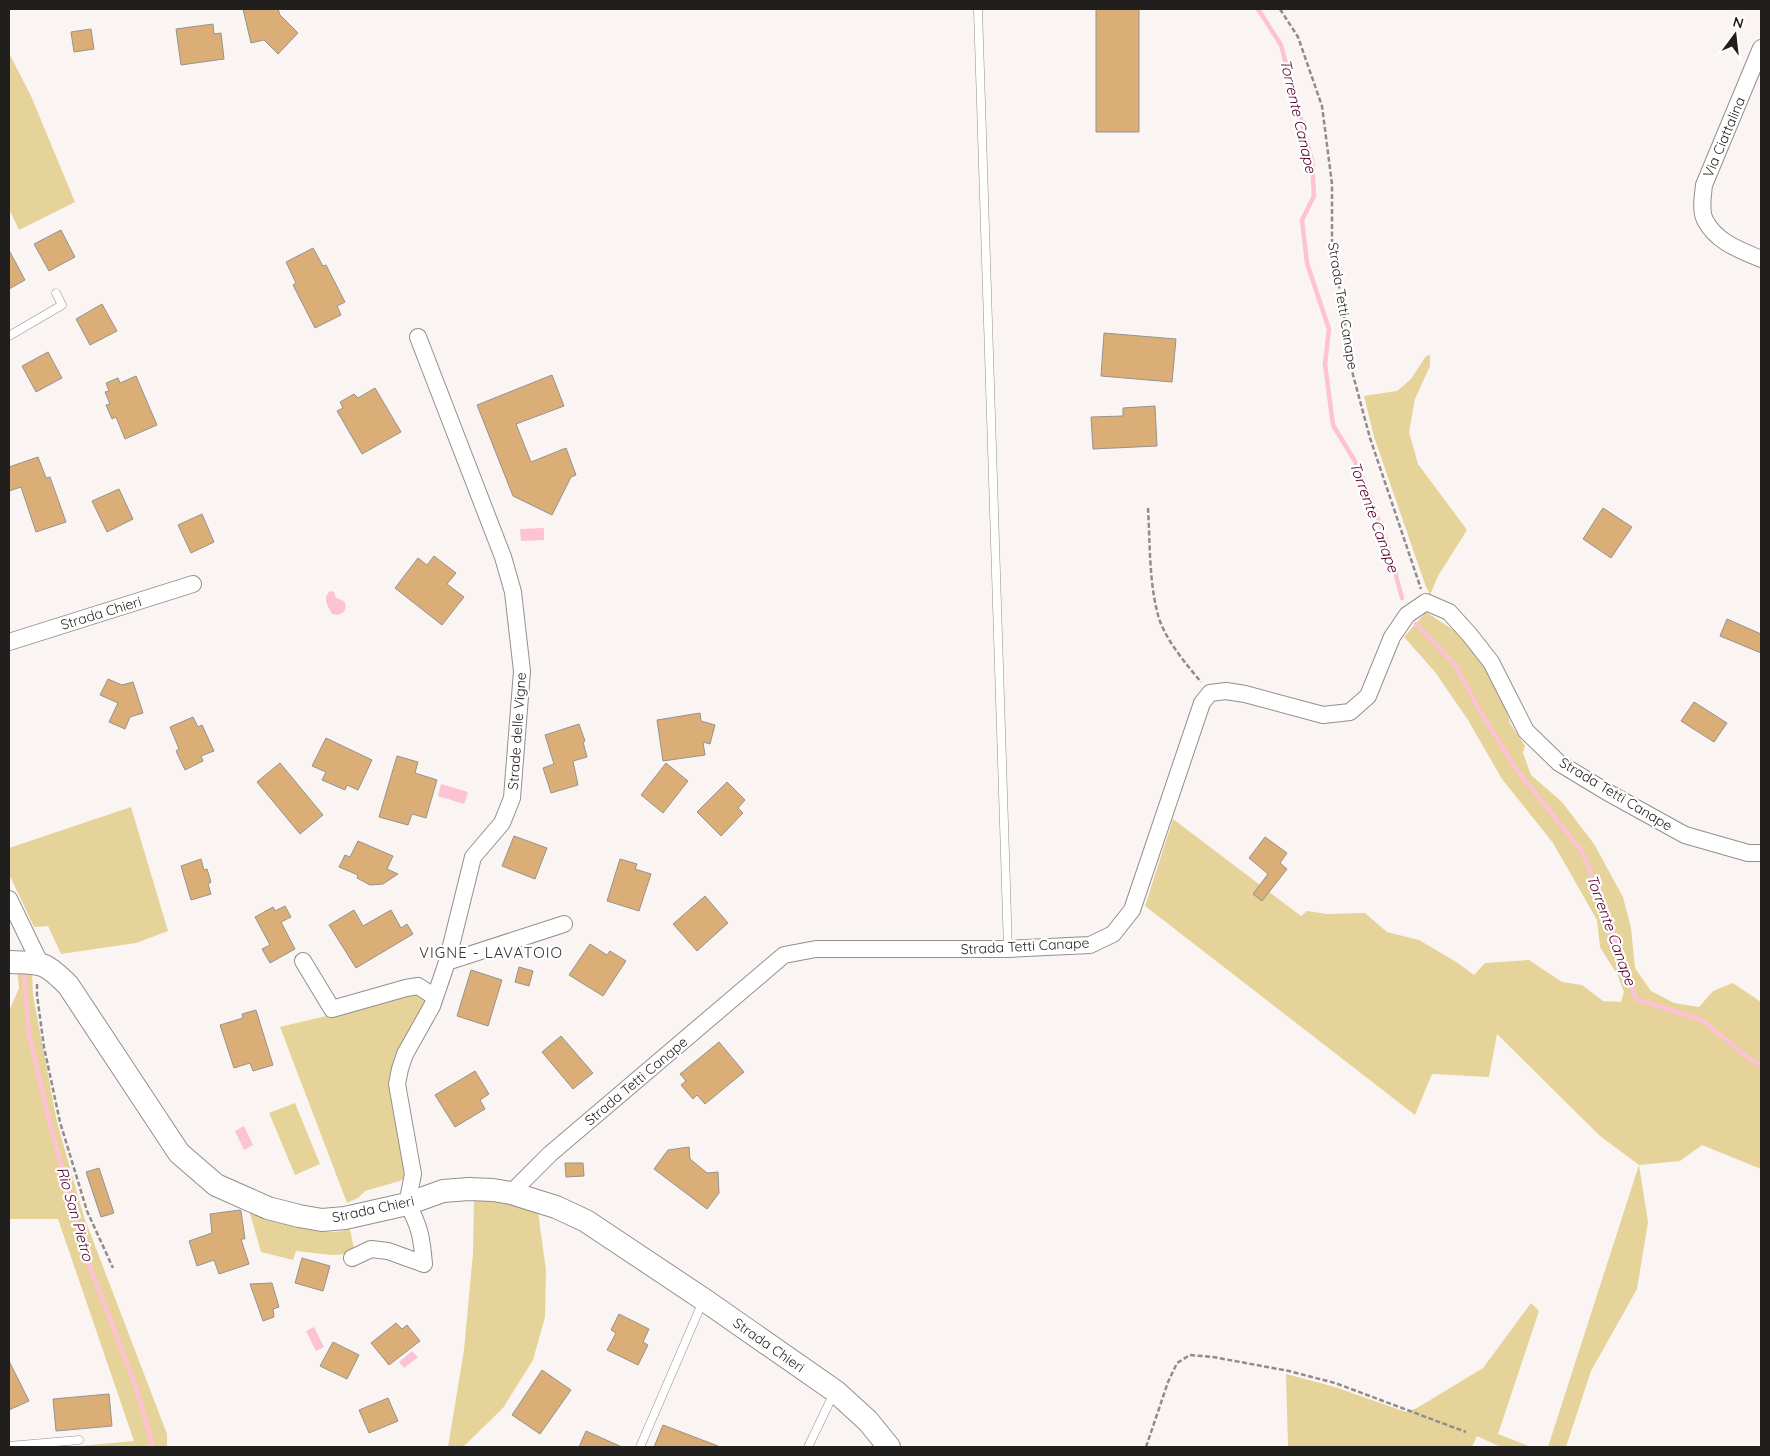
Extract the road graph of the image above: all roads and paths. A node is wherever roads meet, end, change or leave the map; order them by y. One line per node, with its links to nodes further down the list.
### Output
1 (978, 9): 16 (lane)
2 (1280, 9): 10 (path, Strada Tetti Canape)
3 (1761, 48): 4 (street, Via Ciattalina)
4 (1761, 259)
5 (56, 293): 6 (lane)
6 (9, 336)
7 (418, 337): 20 (street, Strade delle Vigne)
8 (1148, 508): 12 (path)
9 (193, 584): 11 (street, Strada Chieri)
10 (1426, 602): 12 (street); 13 (street, Strada Tetti Canape)
11 (9, 642)
12 (1210, 693): 16 (street, Strada Tetti Canape)
13 (1761, 853)
14 (9, 899): 19 (street, Strada Chieri)
15 (564, 924): 20 (street)
16 (1008, 949): 22 (street, Strada Tetti Canape)
17 (303, 961): 21 (street)
18 (9, 962): 19 (main road)
19 (40, 962): 23 (main road, Strada Chieri); 25 (path)
20 (447, 962): 21 (street, Strade delle Vigne)
21 (435, 998): 23 (street, Strade delle Vigne)
22 (511, 1193): 23 (main road, Strada Chieri); 26 (main road, Strada Chieri)
23 (407, 1204): 24 (street)
24 (352, 1258)
25 (113, 1268)
26 (703, 1299): 27 (main road, Strada Chieri); 31 (lane)
27 (835, 1391): 32 (lane); 33 (main road, Strada Chieri)
28 (1466, 1432): 34 (path)
29 (79, 1440): 30 (lane)
30 (9, 1446)
31 (640, 1447)
32 (808, 1447)
33 (889, 1447)
34 (1146, 1447)

